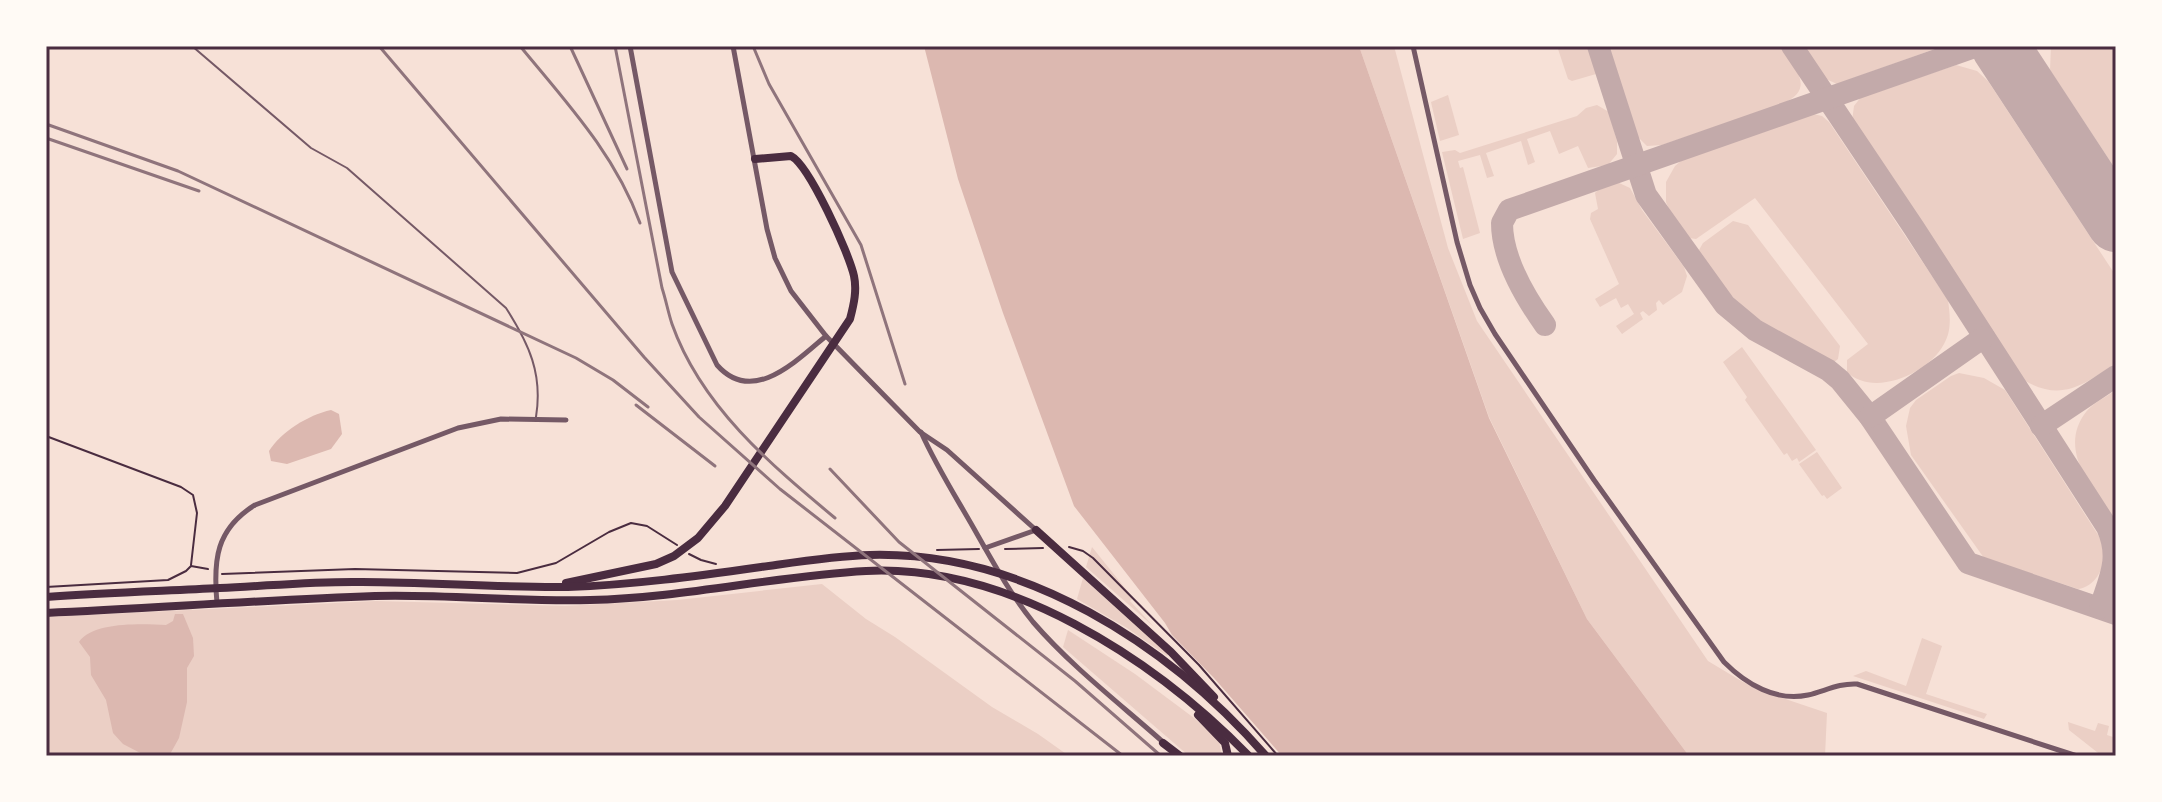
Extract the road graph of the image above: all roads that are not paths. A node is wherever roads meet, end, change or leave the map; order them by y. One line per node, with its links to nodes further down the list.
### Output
1 (192, 46): 7 (lane)
2 (630, 46): 6 (street)
3 (733, 46): 5 (street)
4 (1413, 46): 23 (street)
5 (755, 159): 6 (street); 12 (highway)
6 (826, 336): 9 (street)
7 (536, 418): 8 (street); 13 (street)
8 (566, 420)
9 (920, 432): 10 (street); 11 (street)
10 (1036, 530): 11 (street); 19 (highway)
11 (985, 548): 18 (street)
12 (541, 587): 13 (highway); 19 (highway)
13 (215, 589): 14 (highway); 15 (street)
14 (46, 597)
15 (217, 604): 16 (highway); 17 (highway)
16 (46, 613)
17 (1169, 686): 21 (highway); 22 (highway)
18 (1163, 743): 20 (highway)
19 (1263, 752)
20 (1179, 756)
21 (1228, 756)
22 (1249, 756)
23 (2077, 756)

